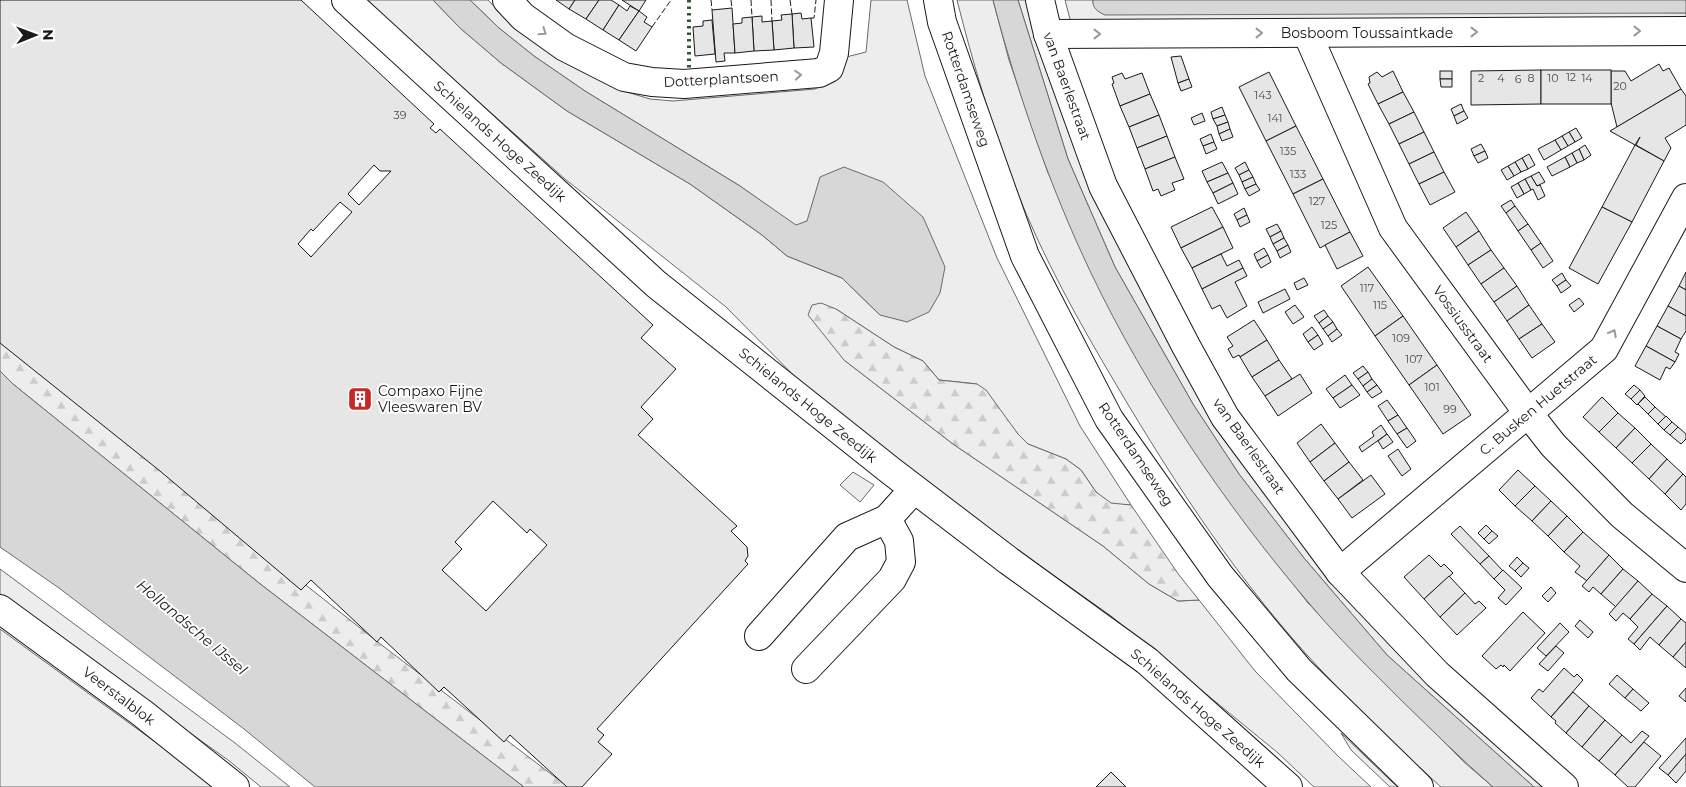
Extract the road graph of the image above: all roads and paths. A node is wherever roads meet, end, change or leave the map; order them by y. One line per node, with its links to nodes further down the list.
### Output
1 (346, 0): 11 (street, Schielands Hoge Zeedijk)
2 (507, 0): 3 (street, Dotterplantsoen, one-way to 3)
3 (839, 0)
4 (938, 0): 20 (street, Rotterdamseweg)
5 (1040, 0): 8 (street, van Baerlestraat)
6 (1686, 31): 7 (street, Bosboom Toussaintkade, one-way to 6)
7 (1307, 33): 8 (street, Bosboom Toussaintkade, one-way to 7); 10 (street, Vossiusstraat)
8 (1048, 34): 14 (street, van Baerlestraat)
9 (1686, 198): 10 (street, C. Busken Huetstraat, one-way to 9)
10 (1528, 413): 13 (street, Vossiusstraat); 14 (street, C. Busken Huetstraat)
11 (914, 489): 12 (street); 19 (street, Schielands Hoge Zeedijk)
12 (887, 519): 16 (street); 17 (street)
13 (1686, 568)
14 (1340, 572): 21 (street, van Baerlestraat)
15 (0, 609): 18 (street, Veerstalblok)
16 (759, 636)
17 (806, 669)
18 (235, 787)
19 (1288, 787)
20 (1419, 787)
21 (1564, 787)

